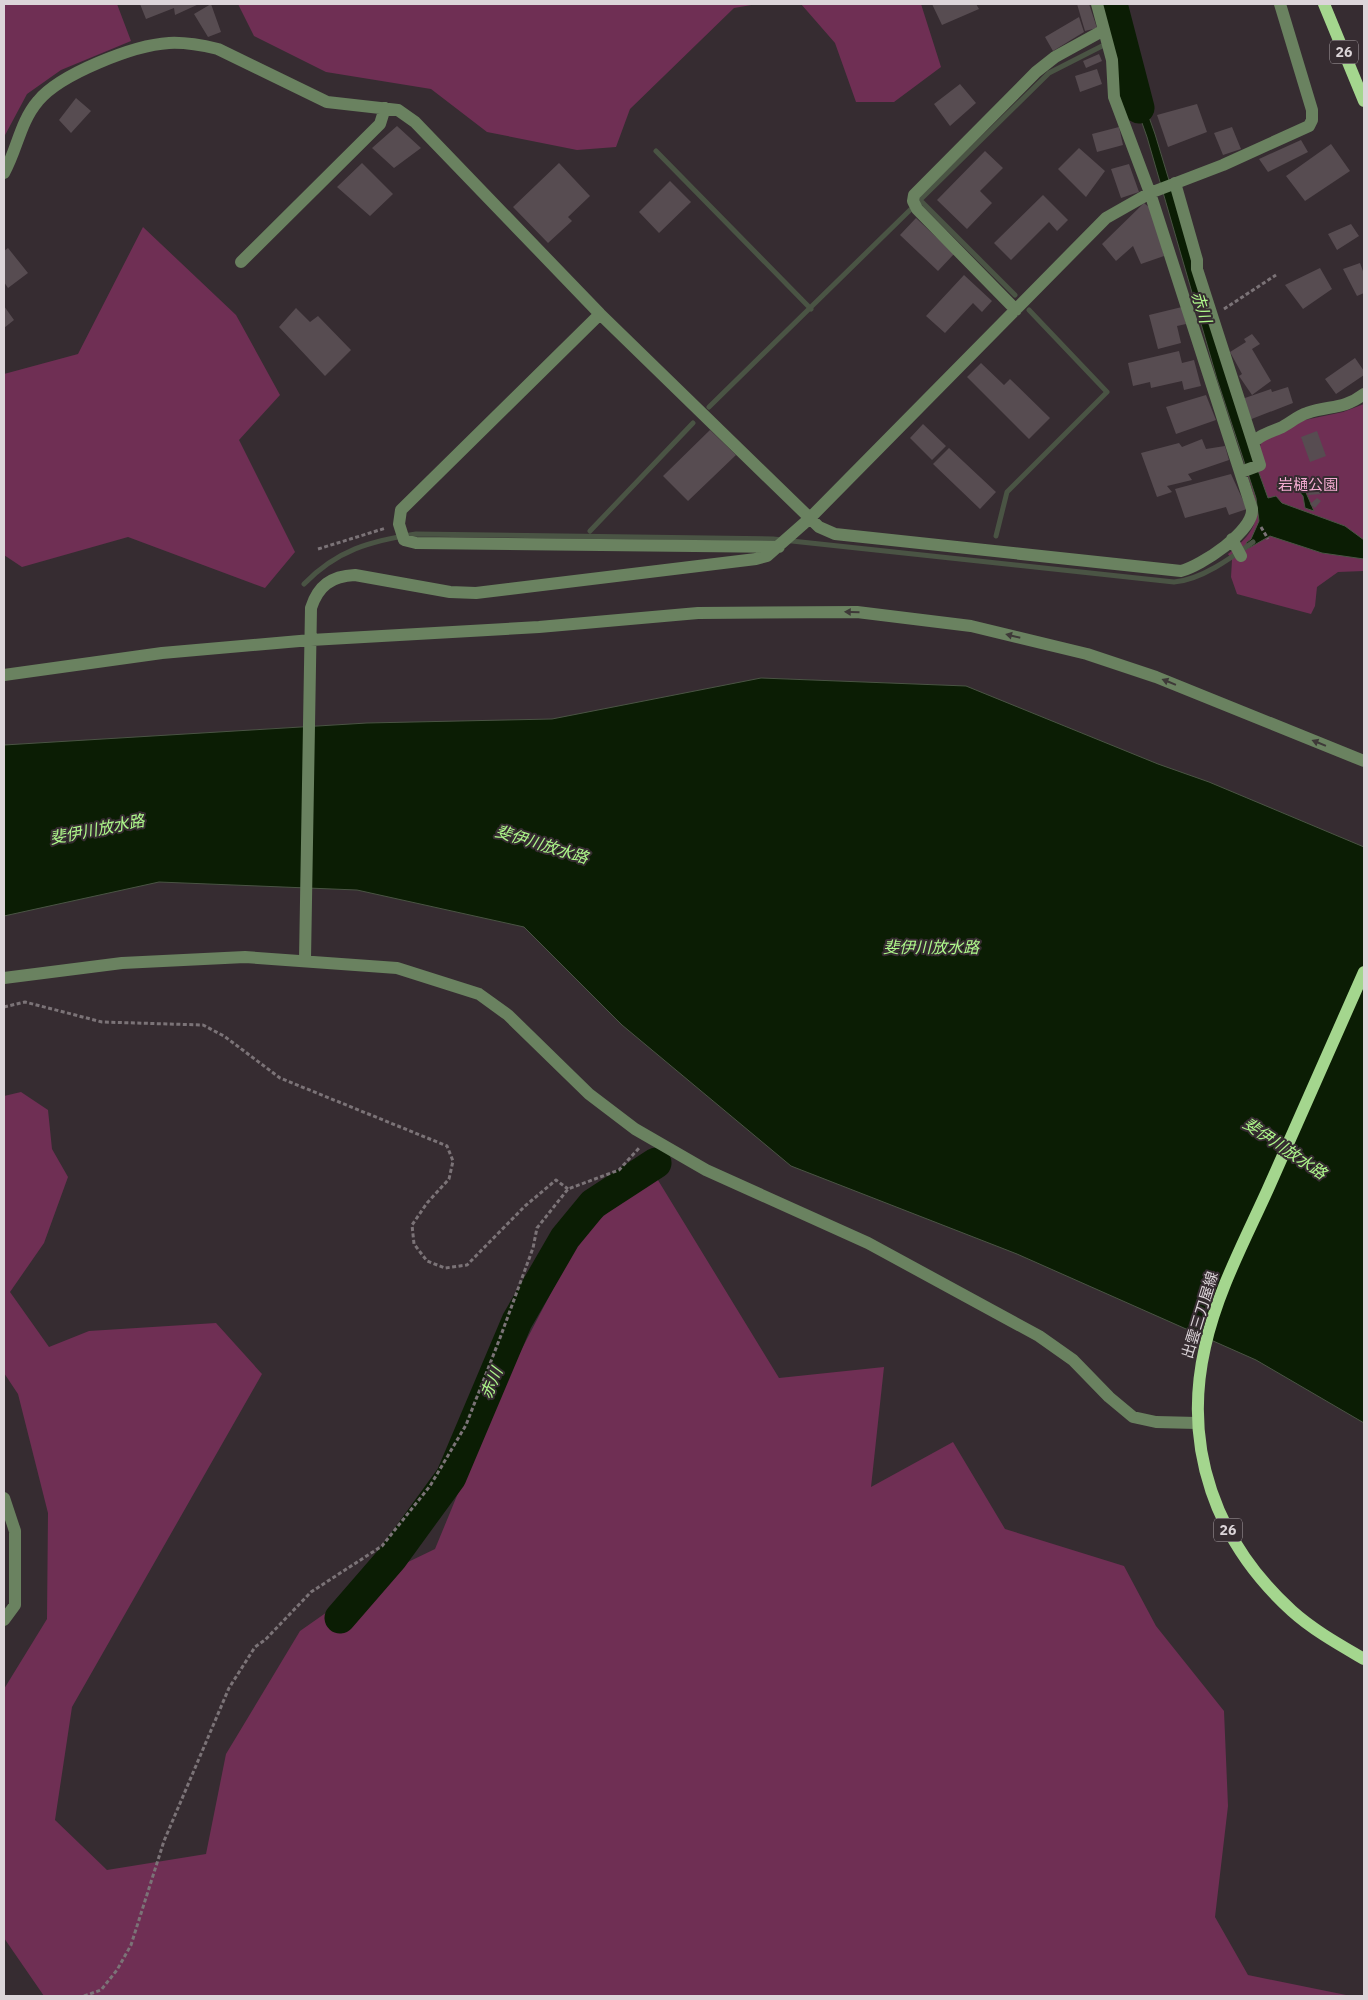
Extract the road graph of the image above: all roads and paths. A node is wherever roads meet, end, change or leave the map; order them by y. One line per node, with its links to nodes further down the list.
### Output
1 (1097, 4): 4 (street)
2 (1280, 4): 8 (street)
3 (1324, 4): 5 (main road, 26)
4 (1104, 30): 9 (street); 12 (street)
5 (1364, 101)
6 (385, 108): 7 (street); 10 (street); 13 (street)
7 (4, 173)
8 (1174, 184): 9 (street); 14 (street)
9 (1155, 191): 12 (street); 16 (street)
10 (241, 262)
11 (1276, 275): 14 (path)
12 (1016, 310): 20 (street)
13 (600, 314): 20 (street); 21 (street)
14 (1212, 317): 15 (street)
15 (1228, 371): 16 (street); 18 (street)
16 (1212, 376): 19 (street)
17 (1364, 394): 18 (street)
18 (1253, 443): 19 (street)
19 (1248, 469): 20 (street)
20 (809, 519): 22 (street)
21 (401, 531): 22 (street); 23 (path)
22 (783, 543): 24 (street)
23 (318, 549)
24 (311, 640): 25 (street); 26 (street, one-way to 24); 27 (street)
25 (4, 675)
26 (1364, 761)
27 (305, 960): 29 (street); 31 (street)
28 (1364, 972): 33 (main road, 出雲三刀屋線 / 26)
29 (4, 978)
30 (4, 1007): 32 (path)
31 (649, 1138): 32 (path); 33 (street)
32 (568, 1189): 37 (path)
33 (1197, 1423): 36 (main road, 出雲三刀屋線 / 26)
34 (4, 1498): 35 (street)
35 (4, 1620)
36 (1364, 1659)
37 (84, 1996)

